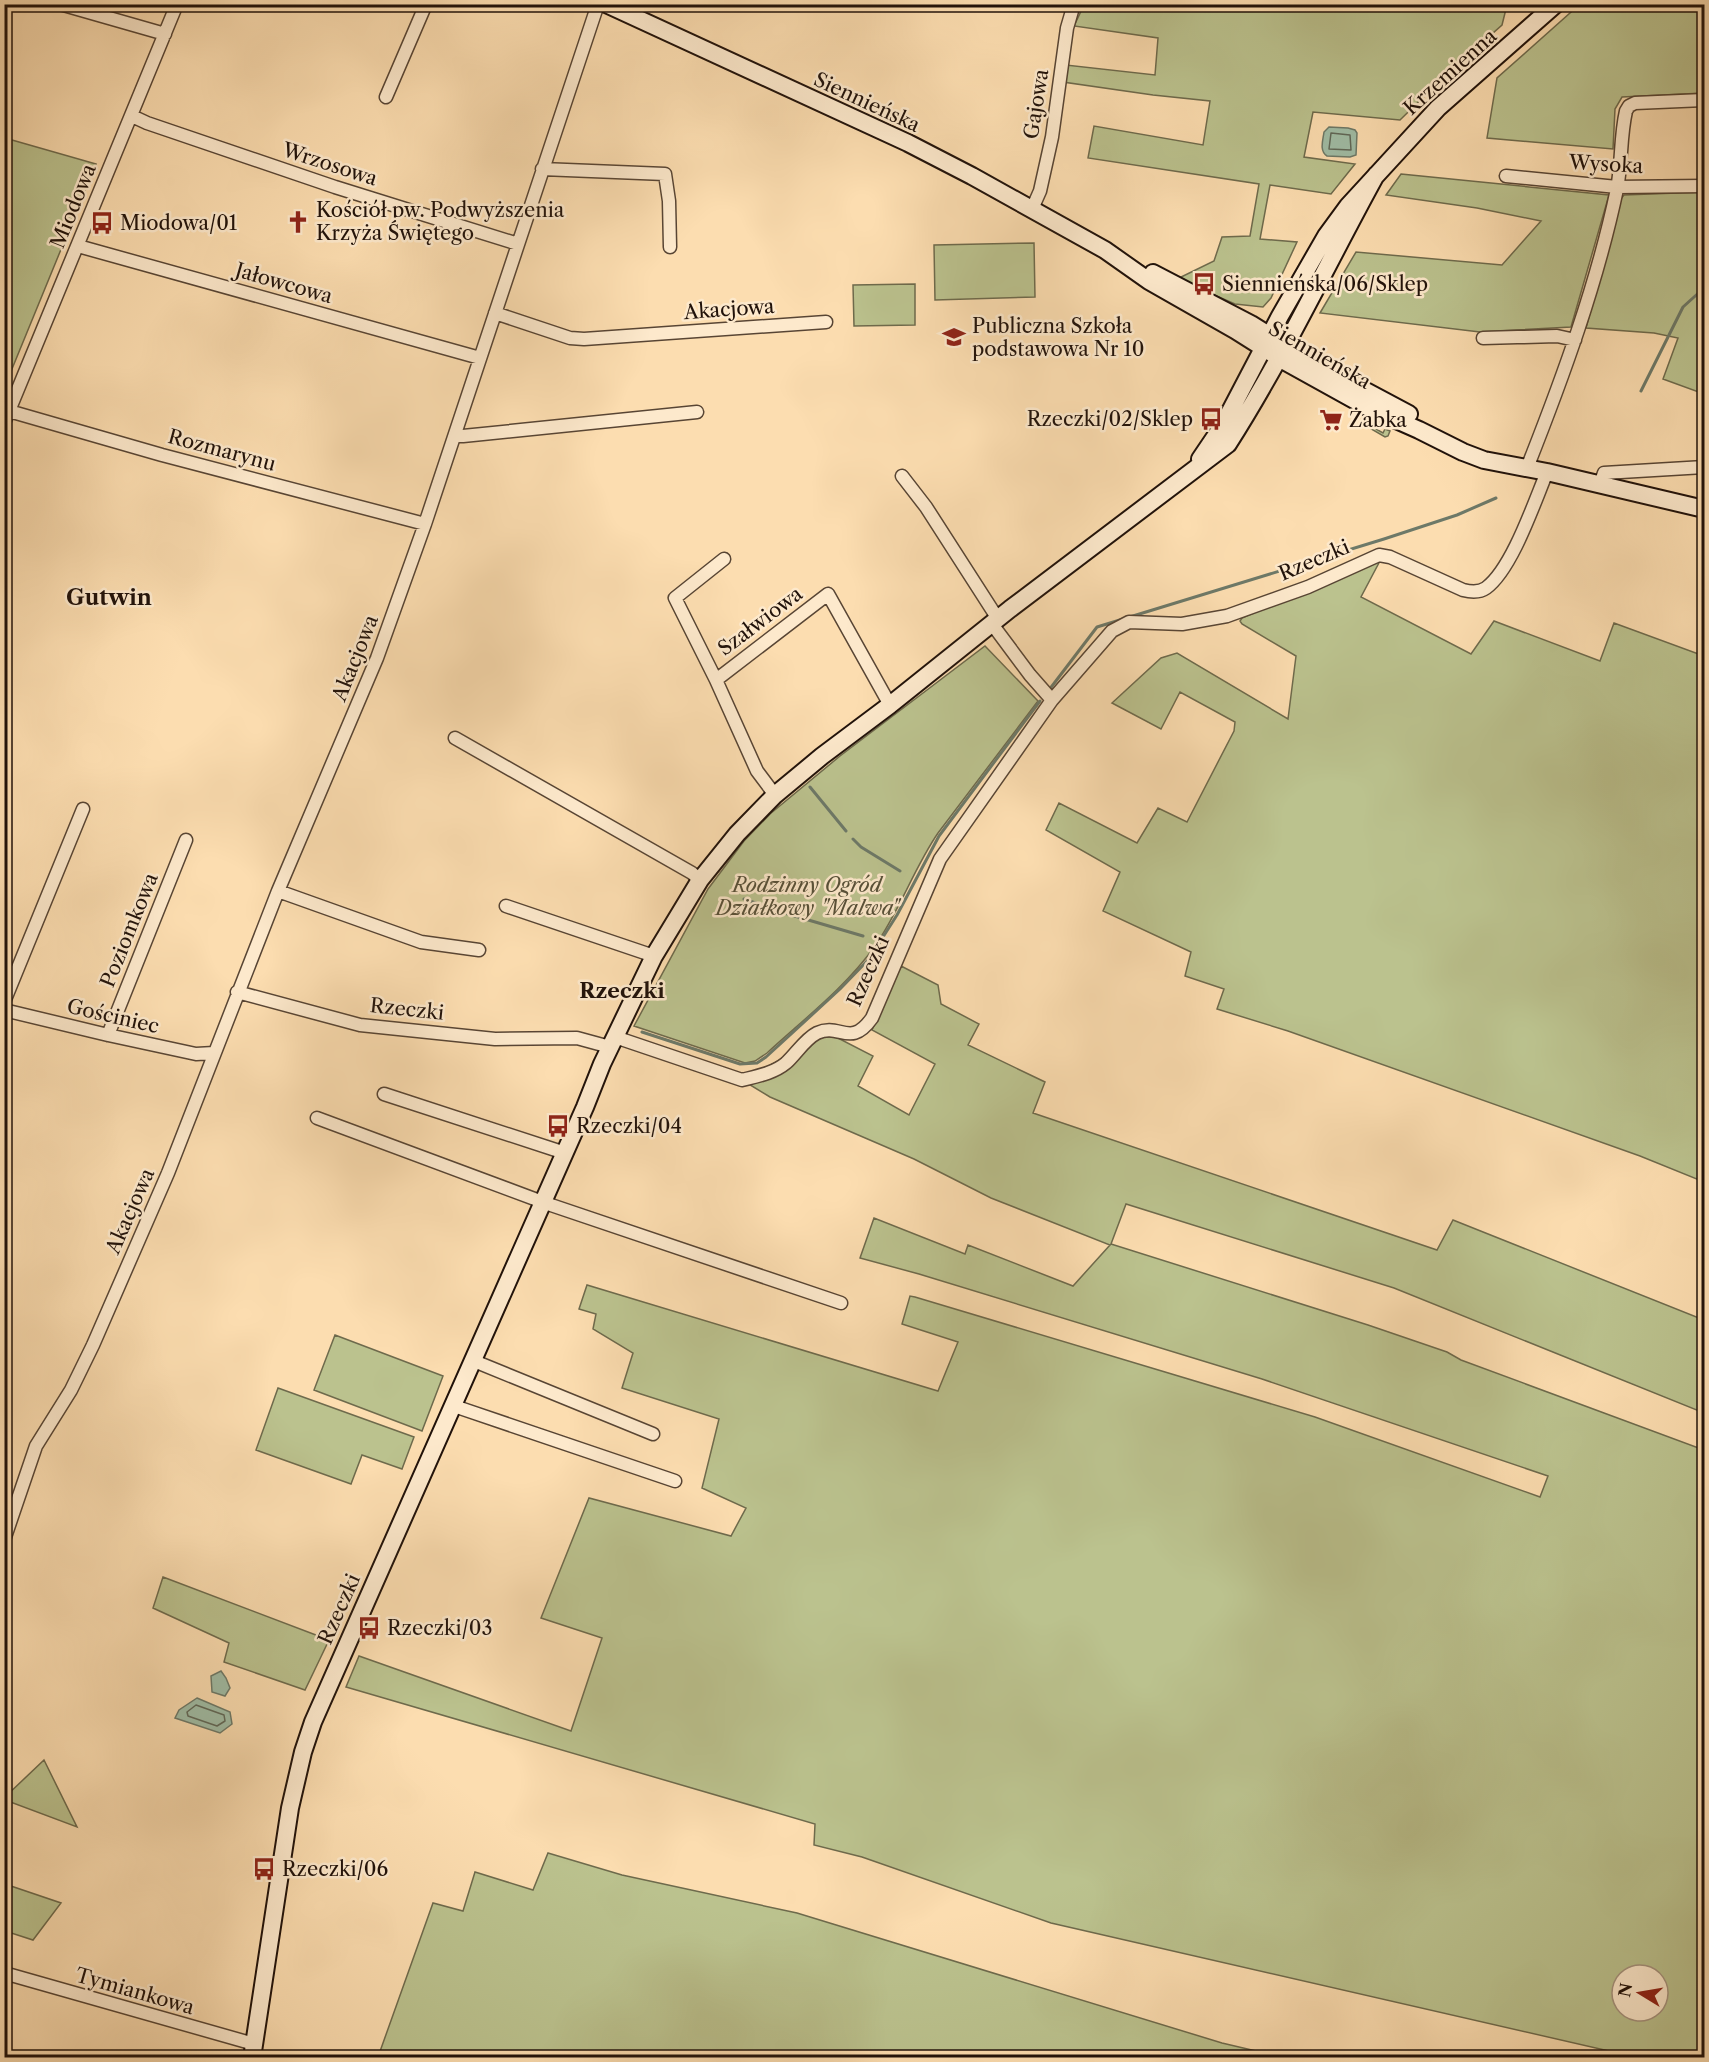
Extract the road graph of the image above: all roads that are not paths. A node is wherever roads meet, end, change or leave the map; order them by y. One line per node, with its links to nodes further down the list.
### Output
1 (60, 4): 8 (street)
2 (177, 4): 8 (street, Miodowa)
3 (426, 4): 9 (street)
4 (598, 4): 12 (street, Akacjowa)
5 (606, 4): 17 (main road, Siennieńska)
6 (1074, 4): 17 (street, Gajowa)
7 (1556, 4): 13 (main road, Krzemienna)
8 (165, 34): 11 (street, Miodowa)
9 (386, 97)
10 (1704, 100): 16 (street)
11 (132, 116): 18 (street, Wrzosowa); 19 (street, Miodowa)
12 (542, 169): 18 (street, Akacjowa); 20 (street)
13 (1376, 175): 25 (main road, Krzemienna); 26 (main road, Krzemienna)
14 (1506, 176): 16 (street, Wysoka)
15 (1704, 186): 16 (street, Wysoka)
16 (1617, 187): 24 (street)
17 (1032, 208): 25 (main road, Siennieńska)
18 (518, 244): 21 (street, Akacjowa)
19 (78, 246): 27 (street, Jałowcowa); 29 (street, Miodowa)
20 (669, 247)
21 (495, 313): 22 (street, Akacjowa); 27 (street, Akacjowa)
22 (826, 322)
23 (1483, 338): 24 (street)
24 (1575, 340): 32 (street)
25 (1267, 342): 26 (main road, Siennieńska); 33 (main road, Rzeczki)
26 (1282, 352): 32 (main road, Siennieńska); 33 (main road, Rzeczki)
27 (480, 358): 30 (street, Akacjowa)
28 (698, 412): 30 (street)
29 (6, 416): 38 (street, Rozmarynu)
30 (455, 435): 38 (street, Akacjowa)
31 (1704, 467): 36 (street)
32 (1527, 468): 34 (main road, Siennieńska)
33 (1193, 470): 40 (main road, Rzeczki)
34 (1547, 472): 36 (main road, Siennieńska); 42 (street, Rzeczki)
35 (902, 476): 40 (street)
36 (1600, 484): 37 (main road, Siennieńska)
37 (1704, 509)
38 (425, 524): 49 (street, Akacjowa)
39 (724, 559): 41 (street, Szałwiowa)
40 (995, 621): 42 (street); 43 (main road, Rzeczki)
41 (716, 680): 43 (street, Szałwiowa); 45 (street, Szałwiowa)
42 (1052, 699): 57 (street, Rzeczki)
43 (890, 705): 45 (main road, Rzeczki)
44 (455, 738): 48 (street)
45 (775, 795): 48 (main road, Rzeczki)
46 (83, 808): 54 (street)
47 (186, 840): 56 (street, Poziomkowa)
48 (700, 880): 52 (main road, Rzeczki)
49 (278, 891): 51 (street); 53 (street, Akacjowa)
50 (506, 906): 52 (street)
51 (479, 951)
52 (654, 956): 57 (main road, Rzeczki)
53 (237, 992): 57 (street, Rzeczki); 58 (street, Akacjowa)
54 (4, 1002)
55 (4, 1010): 56 (street, Gościniec)
56 (108, 1035): 58 (street, Gościniec)
57 (613, 1042): 61 (main road, Rzeczki)
58 (214, 1053): 68 (street, Akacjowa)
59 (384, 1095): 61 (street)
60 (317, 1118): 62 (street)
61 (565, 1153): 62 (main road, Rzeczki)
62 (543, 1202): 63 (street); 64 (main road, Rzeczki)
63 (841, 1303)
64 (474, 1361): 65 (main road, Rzeczki); 66 (street)
65 (454, 1406): 67 (street); 70 (main road, Rzeczki)
66 (653, 1434)
67 (675, 1481)
68 (4, 1540)
69 (4, 1973): 70 (street, Tymiankowa)
70 (253, 2051)

